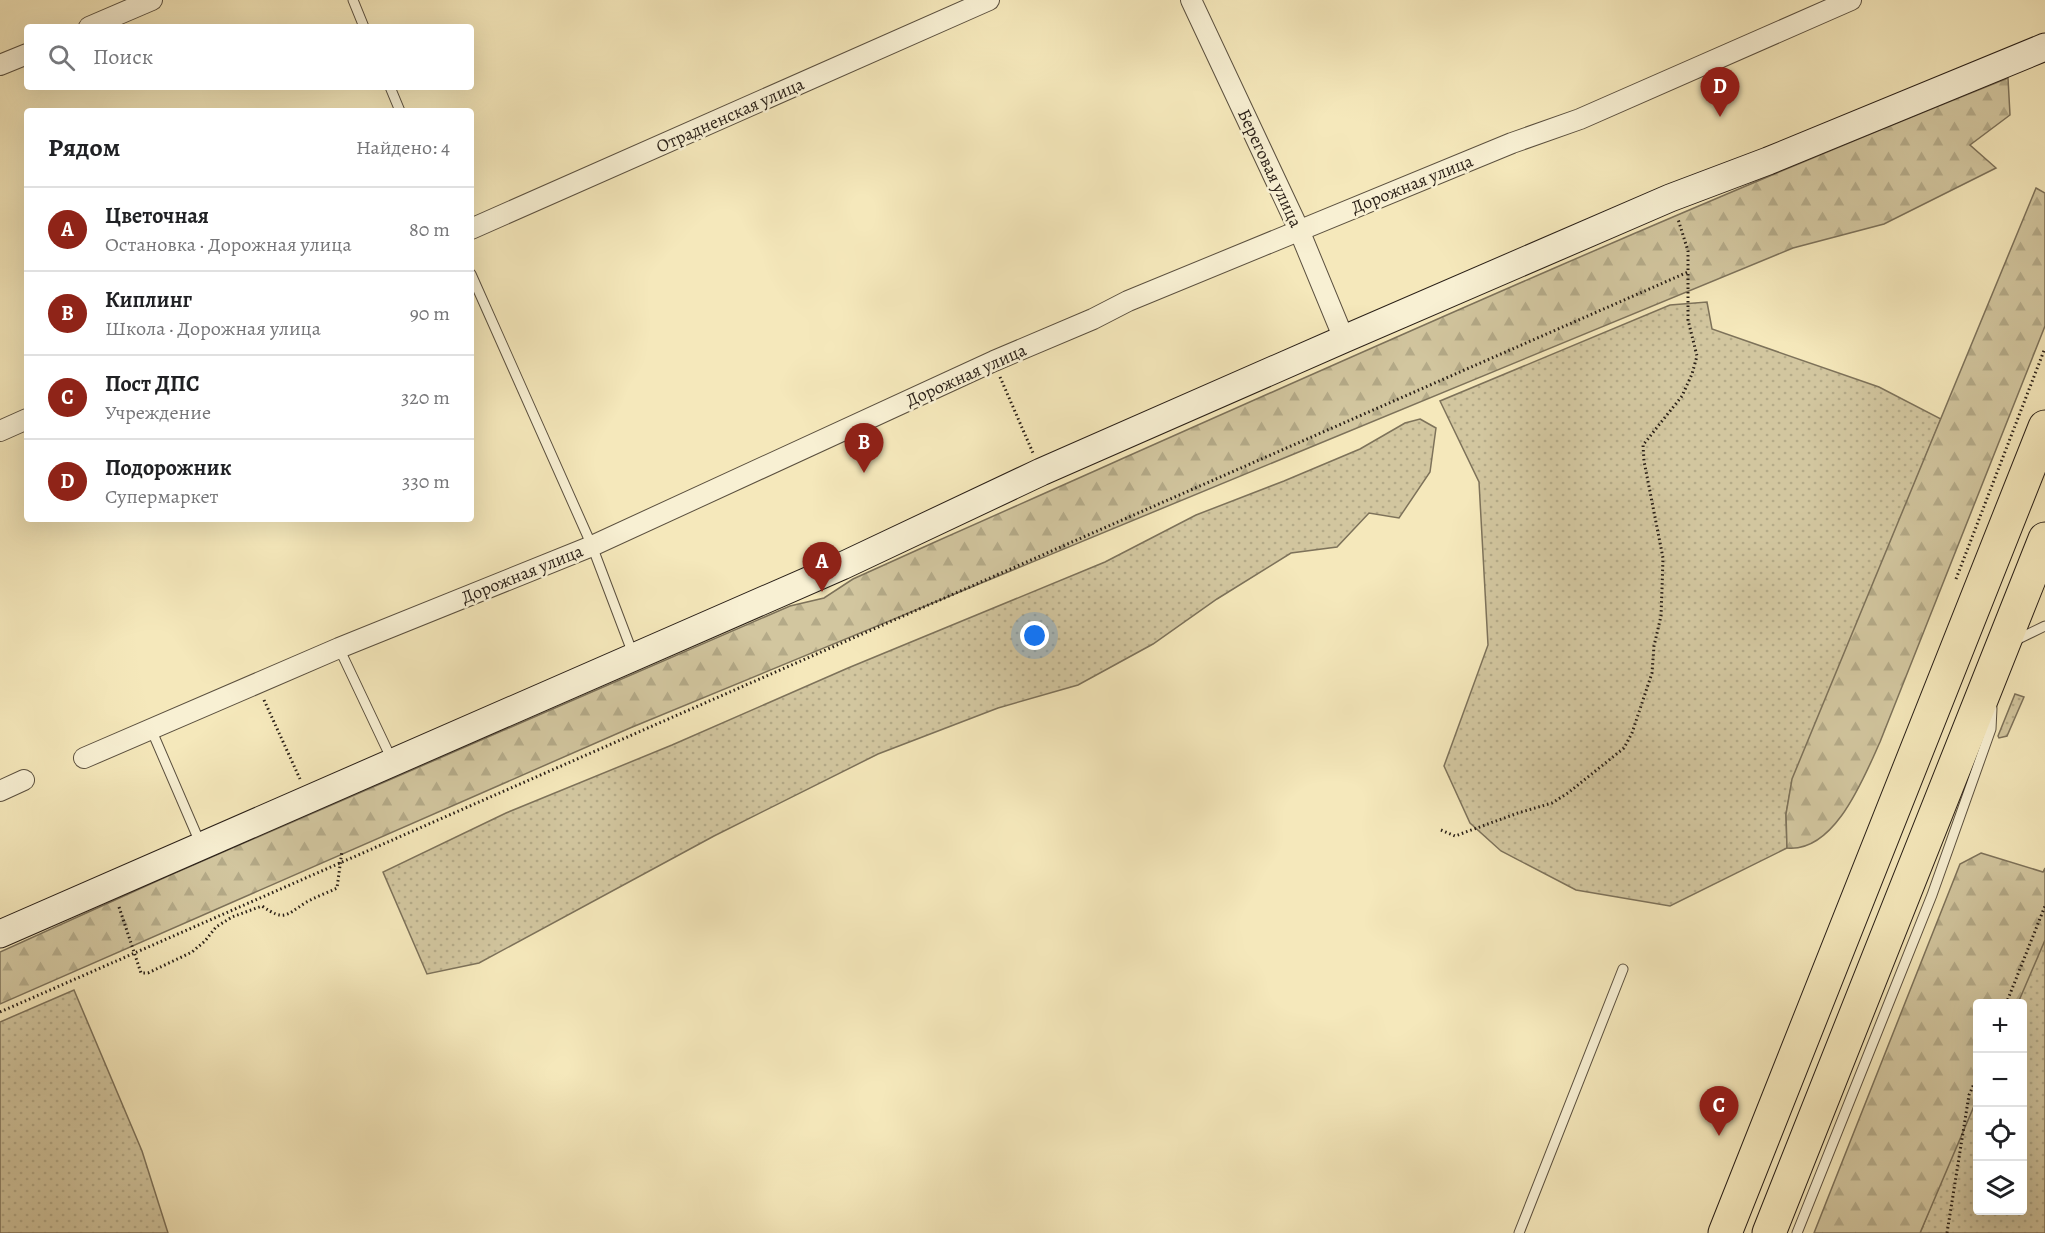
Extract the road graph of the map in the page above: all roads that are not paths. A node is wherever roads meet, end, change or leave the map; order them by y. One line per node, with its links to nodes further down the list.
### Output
1 (152, 0): 6 (street)
2 (353, 0): 7 (lane)
3 (989, 0): 13 (street, Отрадненская улица)
4 (1191, 0): 14 (street, Береговая улица)
5 (1851, 0): 14 (street, Дорожная улица)
6 (96, 24)
7 (363, 24)
8 (2045, 47): 16 (street)
9 (24, 55): 10 (street)
10 (0, 65)
11 (391, 90): 12 (lane)
12 (399, 108)
13 (474, 228)
14 (1299, 230): 16 (street, Береговая улица); 21 (street, Дорожная улица)
15 (474, 281): 21 (lane)
16 (1344, 339): 25 (street)
17 (24, 420): 19 (street)
18 (2045, 428): 35 (highway)
19 (0, 431)
20 (2045, 539): 24 (highway)
21 (592, 546): 23 (street, Дорожная улица); 25 (lane)
22 (2045, 626): 24 (lane)
23 (339, 648): 26 (street, Дорожная улица); 28 (lane)
24 (1998, 654): 36 (highway); 37 (lane)
25 (634, 656): 28 (street)
26 (151, 729): 27 (street, Дорожная улица); 31 (lane)
27 (84, 758)
28 (392, 762): 31 (street)
29 (24, 780): 30 (street)
30 (0, 791)
31 (202, 846): 32 (street)
32 (0, 934)
33 (1623, 969): 34 (lane)
34 (1519, 1233)
35 (1725, 1233)
36 (1769, 1233)
37 (1797, 1233)

